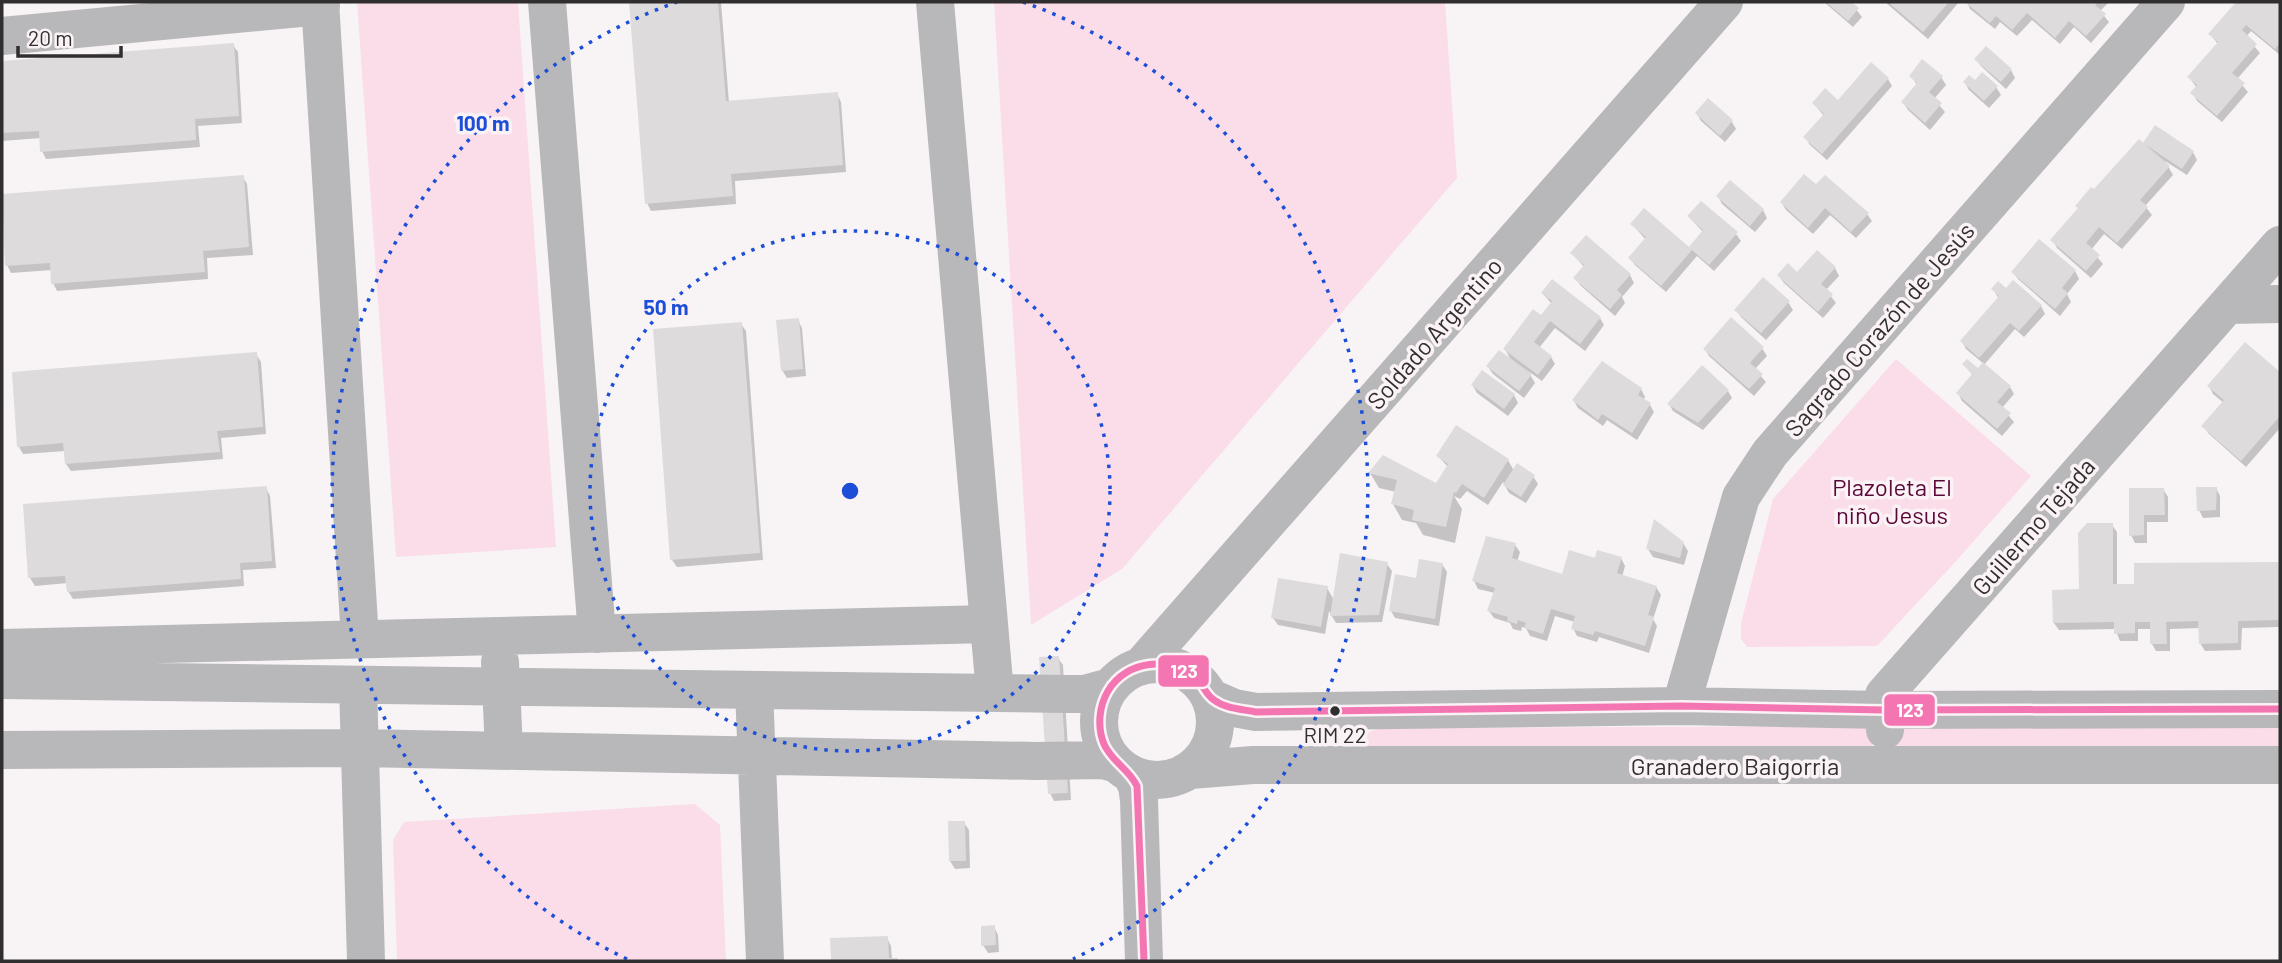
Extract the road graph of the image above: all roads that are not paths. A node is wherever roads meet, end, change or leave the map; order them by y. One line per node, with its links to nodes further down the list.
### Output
1 (547, 2): 11 (street)
2 (935, 2): 10 (street)
3 (1724, 2): 15 (street, Soldado Argentino)
4 (2166, 2): 23 (street, Sagrado Corazón de Jesús)
5 (321, 4): 6 (street); 13 (street)
6 (2, 36)
7 (2280, 245): 9 (street, Guillermo Tejada)
8 (2280, 304): 9 (street)
9 (2228, 305): 25 (street, Guillermo Tejada)
10 (989, 624): 11 (street); 21 (street)
11 (597, 634): 12 (street)
12 (499, 636): 13 (street); 18 (street)
13 (360, 639): 14 (street)
14 (2, 648)
15 (1143, 664): 19 (street); 22 (street)
16 (2, 680): 17 (street)
17 (358, 685): 18 (street); 26 (street)
18 (501, 687): 20 (street); 28 (street)
19 (1110, 687): 21 (street); 32 (street)
20 (754, 690): 21 (street); 29 (street)
21 (995, 693)
22 (1211, 698): 23 (street); 33 (street)
23 (1681, 706): 25 (street)
24 (2280, 709): 25 (street)
25 (1884, 710): 30 (street, Guillermo Tejada)
26 (360, 748): 27 (street, Granadero Baigorria); 28 (street, Granadero Baigorria); 34 (street)
27 (2, 750)
28 (504, 751): 29 (street, Granadero Baigorria)
29 (757, 756): 32 (street, Granadero Baigorria); 35 (street)
30 (1885, 765): 31 (street, Granadero Baigorria); 33 (street, Granadero Baigorria)
31 (2280, 765)
32 (1124, 769): 33 (street, Granadero Baigorria); 36 (street)
33 (1190, 771)
34 (366, 961)
35 (765, 961)
36 (1144, 961)

